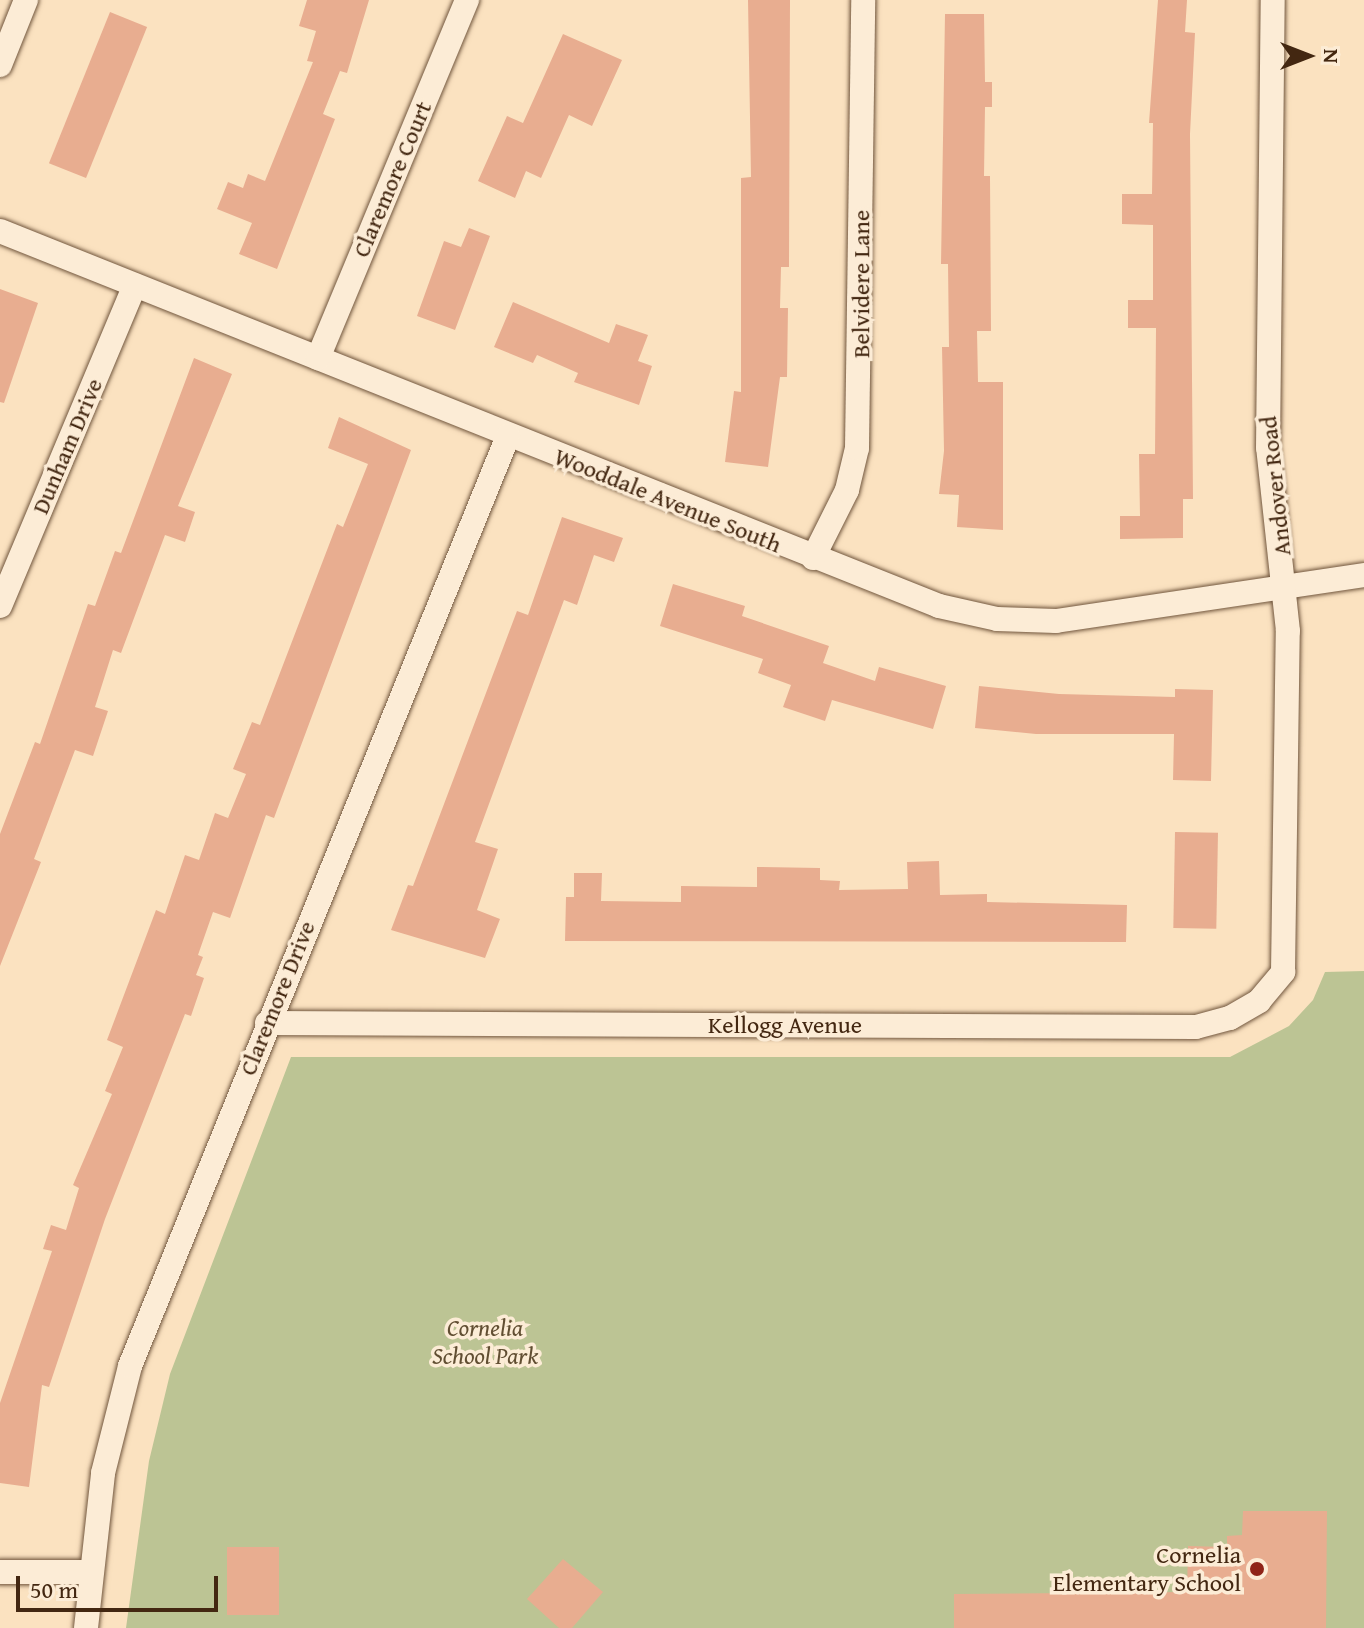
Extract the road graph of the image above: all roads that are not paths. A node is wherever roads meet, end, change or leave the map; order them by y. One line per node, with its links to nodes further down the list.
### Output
1 (26, 0): 5 (street)
2 (467, 0): 8 (street, Claremore Court)
3 (863, 0): 10 (street, Belvidere Lane)
4 (1273, 0): 12 (street, Andover Road)
5 (0, 65)
6 (0, 231): 7 (street, Wooddale Avenue South)
7 (135, 285): 8 (street, Wooddale Avenue South); 13 (street, Dunham Drive)
8 (318, 358): 9 (street, Wooddale Avenue South)
9 (508, 436): 10 (street, Wooddale Avenue South); 15 (street, Claremore Drive)
10 (813, 558): 12 (street, Wooddale Avenue South)
11 (1364, 575): 12 (street, Wooddale Avenue South)
12 (1286, 587): 14 (street, Andover Road)
13 (0, 606)
14 (1283, 972): 15 (street, Kellogg Avenue)
15 (267, 1023): 17 (street, Claremore Drive)
16 (0, 1572): 17 (street)
17 (89, 1572): 18 (street, Claremore Drive)
18 (86, 1628)

